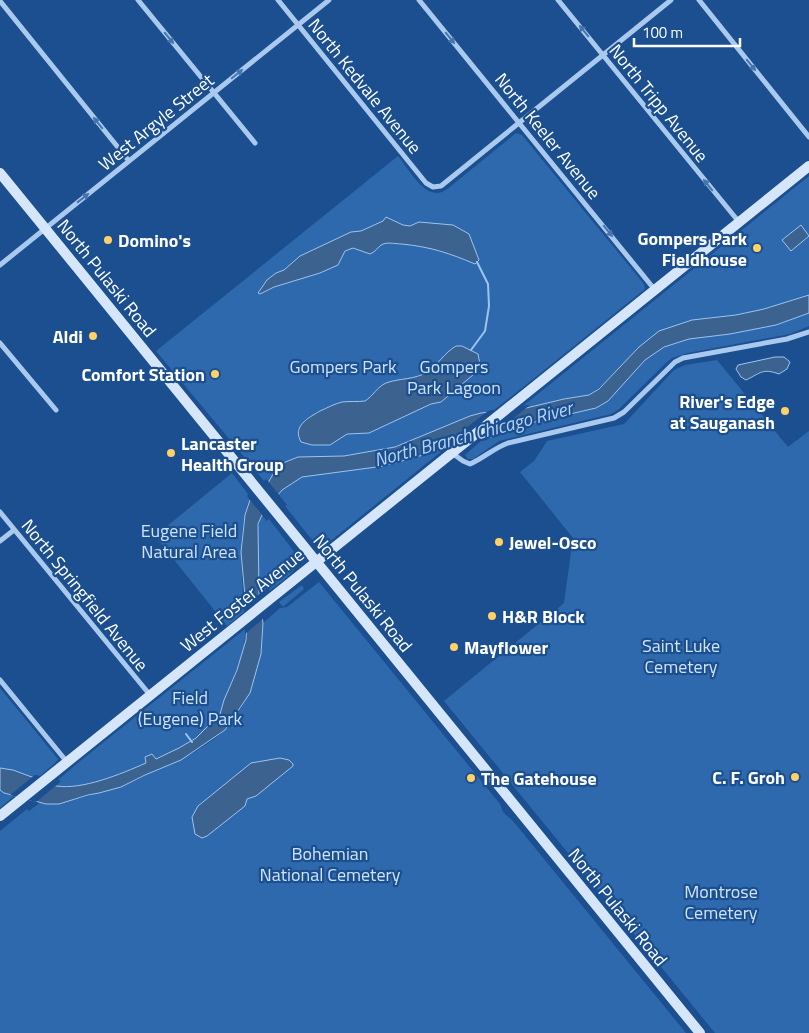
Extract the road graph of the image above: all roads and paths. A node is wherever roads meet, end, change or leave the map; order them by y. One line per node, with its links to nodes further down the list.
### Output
1 (138, 0): 11 (street, one-way to 11)
2 (278, 0): 9 (street, North Kedvale Avenue)
3 (329, 0): 9 (street, West Argyle Street)
4 (419, 0): 12 (street, North Keeler Avenue, one-way to 12)
5 (558, 0): 10 (street, North Tripp Avenue, one-way to 5)
6 (671, 0): 10 (street)
7 (699, 0): 13 (street, one-way to 13)
8 (0, 1): 15 (street, one-way to 8)
9 (298, 24): 11 (street, West Argyle Street, one-way to 9); 12 (street, North Kedvale Avenue)
10 (603, 55): 12 (street); 18 (street, North Tripp Avenue, one-way to 10)
11 (214, 93): 14 (street); 15 (street, West Argyle Street)
12 (519, 123): 21 (street, North Keeler Avenue, one-way to 21)
13 (809, 137)
14 (255, 143)
15 (129, 161): 19 (street, West Argyle Street, one-way to 15)
16 (809, 166): 18 (main road, West Foster Avenue)
17 (0, 173): 19 (main road, North Pulaski Road)
18 (739, 222): 21 (main road, West Foster Avenue)
19 (45, 228): 20 (street, West Argyle Street); 29 (main road, North Pulaski Road)
20 (0, 265)
21 (655, 290): 25 (main road, West Foster Avenue)
22 (809, 332): 25 (street)
23 (0, 342): 24 (street)
24 (56, 410)
25 (452, 453): 29 (main road, West Foster Avenue)
26 (0, 512): 27 (street, North Springfield Avenue)
27 (14, 530): 28 (street); 31 (street, North Springfield Avenue)
28 (0, 541)
29 (316, 561): 31 (main road, West Foster Avenue); 34 (main road, North Pulaski Road)
30 (0, 680): 32 (street)
31 (150, 695): 32 (main road, West Foster Avenue)
32 (67, 763): 33 (main road, West Foster Avenue)
33 (0, 816)
34 (700, 1033)

